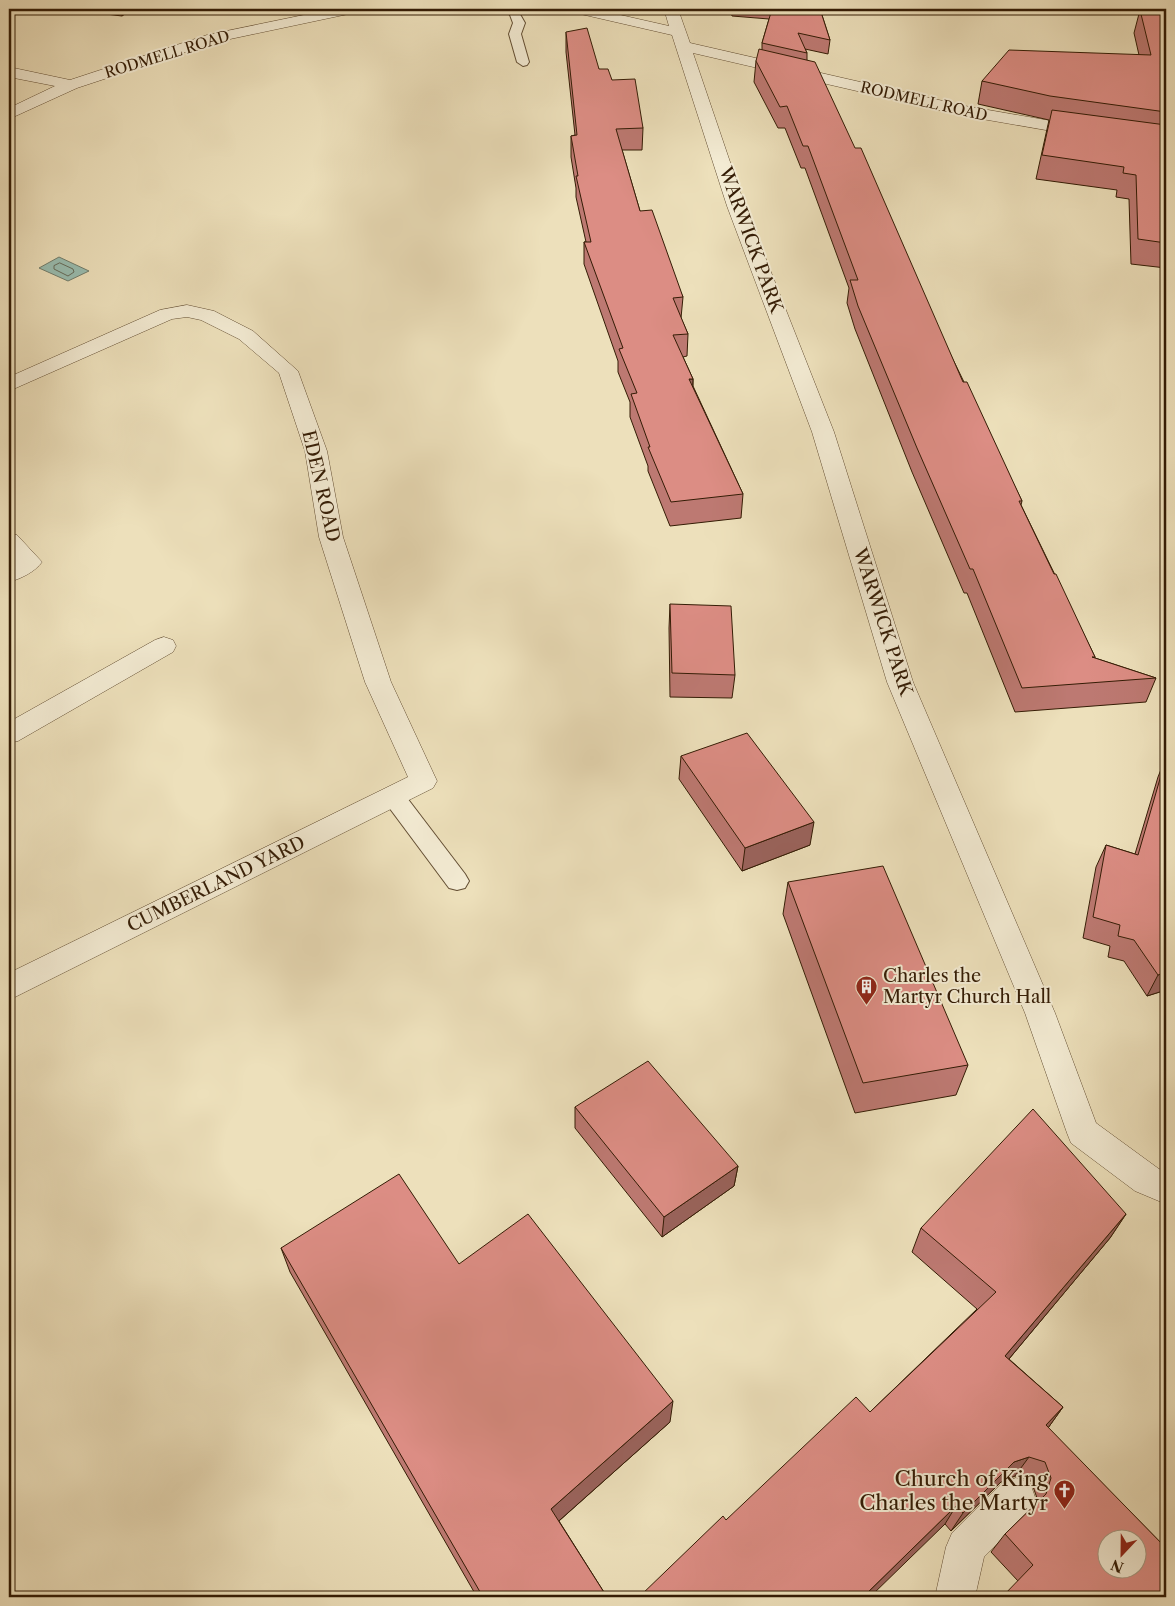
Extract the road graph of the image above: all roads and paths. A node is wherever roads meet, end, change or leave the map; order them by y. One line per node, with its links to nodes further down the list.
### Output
1 (353, 9): 7 (street, RODMELL ROAD)
2 (510, 9): 5 (lane)
3 (577, 9): 4 (street, RODMELL ROAD)
4 (677, 29): 9 (street, RODMELL ROAD); 19 (street, WARWICK PARK)
5 (523, 62)
6 (9, 72): 7 (street)
7 (71, 85): 8 (street, RODMELL ROAD)
8 (9, 114)
9 (1100, 134)
10 (9, 385): 15 (street, EDEN ROAD)
11 (9, 540): 12 (street)
12 (9, 574)
13 (164, 646): 14 (street)
14 (9, 734)
15 (423, 781): 16 (street, CUMBERLAND YARD)
16 (393, 796): 17 (lane); 18 (street, CUMBERLAND YARD)
17 (457, 881)
18 (9, 987)
19 (1166, 1188)
20 (1016, 1497): 21 (street)
21 (955, 1597)

